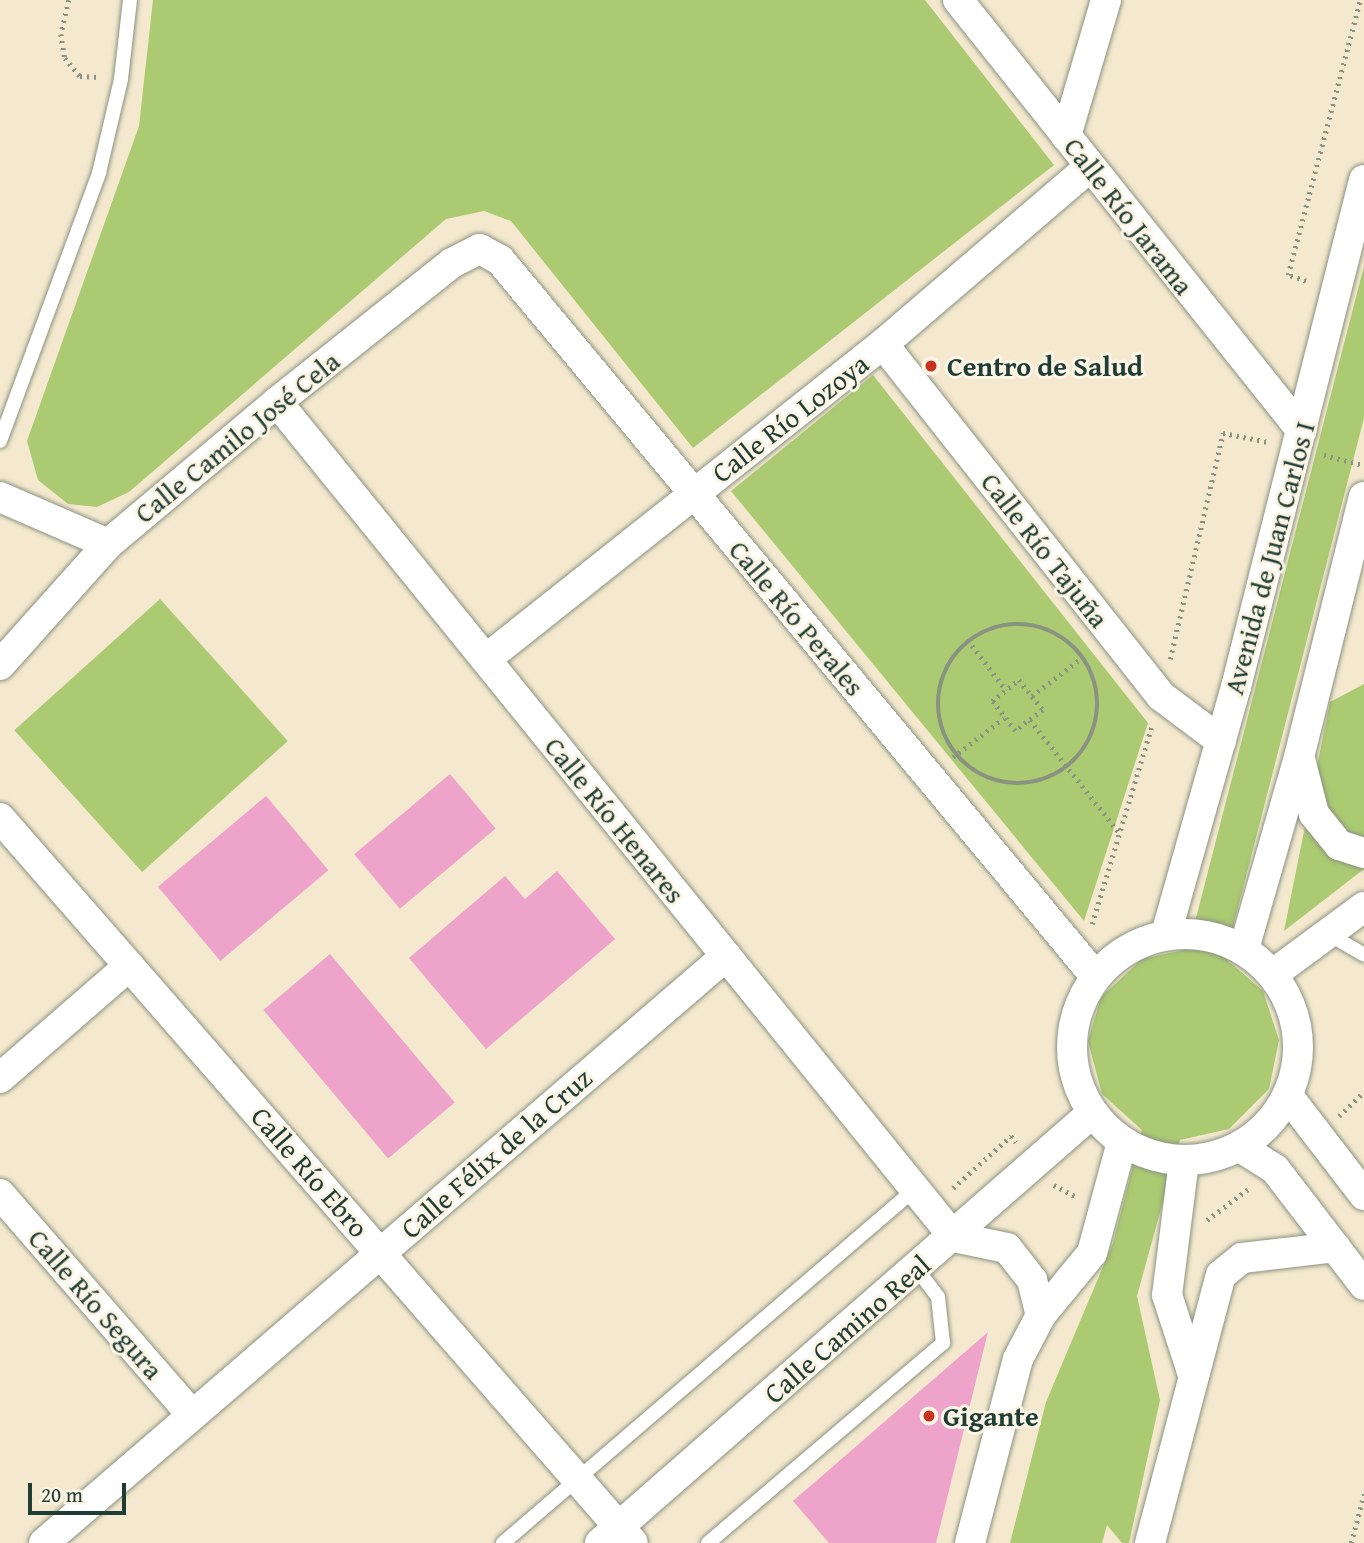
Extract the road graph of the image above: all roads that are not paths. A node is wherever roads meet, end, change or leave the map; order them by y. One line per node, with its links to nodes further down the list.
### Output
1 (130, 0): 11 (lane)
2 (958, 0): 4 (street, Calle Río Jarama)
3 (1106, 0): 4 (street)
4 (1066, 136): 5 (street, Calle Río Jarama)
5 (1088, 168): 8 (street, Calle Río Lozoya); 10 (street, Calle Río Jarama)
6 (1364, 180): 10 (street, Avenida de Juan Carlos I)
7 (499, 260): 9 (street, Calle Camilo José Cela); 12 (street, Calle Río Perales)
8 (883, 344): 12 (street, Calle Río Lozoya); 18 (street, Calle Río Tajuña)
9 (277, 402): 15 (street, Calle Camilo José Cela); 16 (street, Calle Río Henares)
10 (1300, 440): 18 (street, Avenida de Juan Carlos I)
11 (0, 441)
12 (694, 494): 16 (street, Calle Río Lozoya); 30 (street, Calle Río Perales)
13 (0, 497): 15 (street)
14 (1364, 497): 19 (street)
15 (108, 544): 17 (street, Calle Camilo José Cela)
16 (486, 659): 27 (street, Calle Río Henares)
17 (0, 665)
18 (1221, 741): 23 (street, Avenida de Juan Carlos I)
19 (1299, 757): 21 (street); 25 (street)
20 (0, 818): 28 (street, Calle Río Ebro)
21 (1364, 853)
22 (1364, 907): 24 (street)
23 (1166, 934): 25 (street); 30 (street)
24 (1330, 935): 26 (lane); 29 (street)
25 (1244, 949): 29 (street)
26 (1364, 955)
27 (726, 956): 37 (street, Calle Río Henares); 42 (street, Calle Félix de la Cruz)
28 (129, 966): 31 (street); 42 (street, Calle Río Ebro)
29 (1273, 974): 32 (street)
30 (1095, 976): 33 (street)
31 (0, 1078)
32 (1288, 1096): 35 (street); 39 (street)
33 (1092, 1112): 34 (street); 40 (street, Calle Camino Real)
34 (1122, 1142): 36 (street); 45 (street)
35 (1240, 1147): 36 (street); 41 (street)
36 (1184, 1161): 46 (street)
37 (915, 1189): 40 (street, Calle Río Henares); 48 (lane)
38 (0, 1194): 47 (street, Calle Río Segura)
39 (1364, 1195)
40 (954, 1237): 43 (street, Calle Camino Real); 45 (street)
41 (1335, 1247): 44 (street); 46 (street)
42 (380, 1253): 47 (street, Calle Félix de la Cruz); 48 (street, Calle Río Ebro)
43 (918, 1270): 49 (street, Calle Camino Real); 52 (lane)
44 (1364, 1285)
45 (1041, 1315): 53 (street)
46 (1193, 1375): 54 (street)
47 (192, 1415): 50 (street, Calle Félix de la Cruz)
48 (577, 1479): 49 (street, Calle Río Ebro); 51 (lane)
49 (618, 1538)
50 (44, 1543)
51 (503, 1543)
52 (708, 1543)
53 (970, 1543)
54 (1150, 1543)

